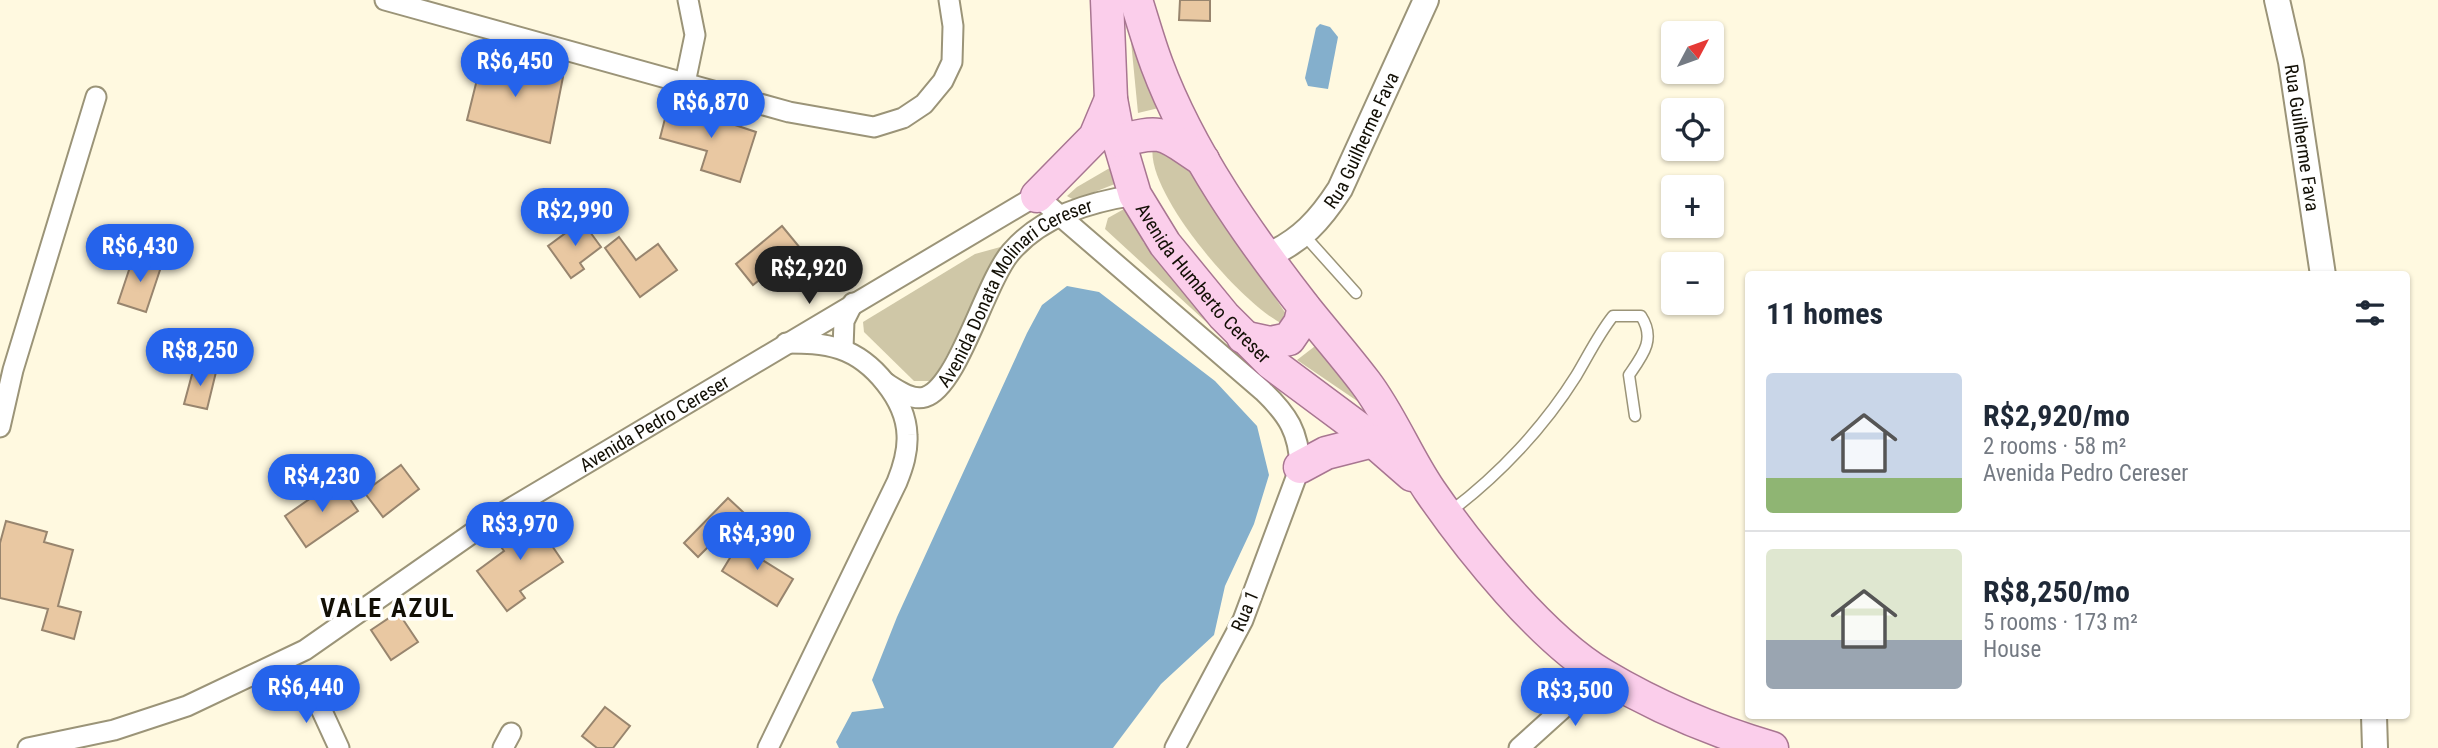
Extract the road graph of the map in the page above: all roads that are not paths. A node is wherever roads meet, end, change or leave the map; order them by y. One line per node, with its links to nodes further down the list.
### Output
1 (385, 0): 7 (street)
2 (688, 0): 9 (street)
3 (949, 0): 9 (street)
4 (1107, 0): 11 (main road, Avenida Humberto Cereser)
5 (1136, 0): 13 (main road, Avenida Humberto Cereser)
6 (2277, 0): 19 (street, Rua Guilherme Fava)
7 (413, 4): 9 (street)
8 (1429, 4): 17 (street, Rua Guilherme Fava)
9 (685, 83)
10 (96, 97): 26 (street)
11 (1111, 99): 12 (main road, Avenida Humberto Cereser); 15 (main road)
12 (1119, 141): 13 (main road); 14 (main road, Avenida Humberto Cereser); 15 (street, Avenida Pedro Cereser)
13 (1204, 160): 18 (main road, Avenida Humberto Cereser)
14 (1135, 195): 16 (street, Avenida Donata Molinari Cereser); 23 (main road, Avenida Humberto Cereser)
15 (1037, 196): 16 (street); 21 (street, Avenida Pedro Cereser)
16 (1061, 216): 27 (street, Avenida Donata Molinari Cereser); 31 (street)
17 (1304, 235): 18 (street, Rua Guilherme Fava); 20 (lane)
18 (1267, 256): 22 (main road, Avenida Humberto Cereser)
19 (2322, 271)
20 (1356, 293)
21 (853, 303): 24 (street, Avenida Pedro Cereser); 25 (street)
22 (1304, 307): 23 (main road); 32 (main road, Avenida Humberto Cereser)
23 (1243, 337): 30 (main road, Avenida Humberto Cereser)
24 (785, 343): 25 (street); 36 (street, Avenida Pedro Cereser)
25 (843, 349): 27 (street)
26 (7, 369): 29 (street)
27 (885, 383): 38 (street)
28 (1635, 416): 32 (lane)
29 (0, 427)
30 (1373, 441): 31 (main road); 32 (main road, Avenida Humberto Cereser)
31 (1300, 467): 39 (street, Rua 1)
32 (1438, 501): 33 (main road, Avenida Humberto Cereser)
33 (1601, 674): 40 (street); 41 (main road, Avenida Humberto Cereser)
34 (310, 685): 37 (street)
35 (2374, 719): 42 (street)
36 (28, 748)
37 (339, 748)
38 (768, 748)
39 (1175, 748)
40 (1519, 748)
41 (1772, 748)
42 (2375, 748)

